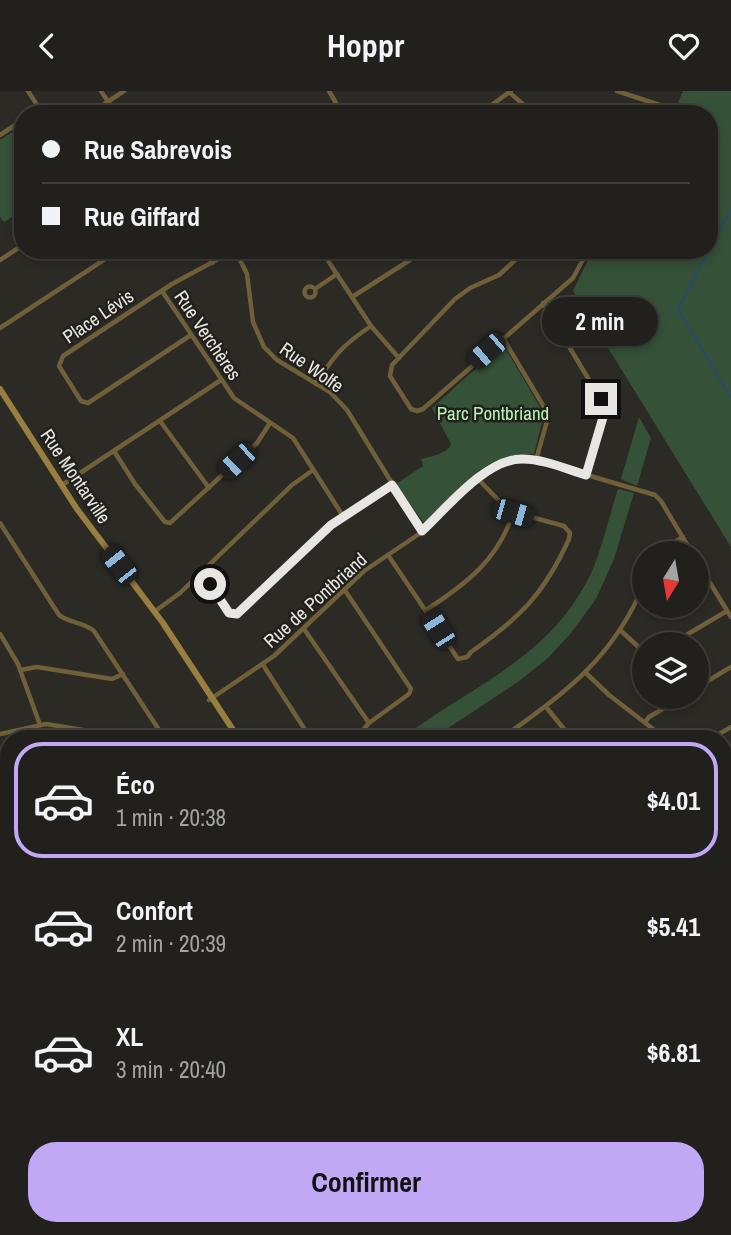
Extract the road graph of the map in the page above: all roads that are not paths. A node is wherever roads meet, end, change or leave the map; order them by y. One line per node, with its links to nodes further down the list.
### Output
1 (101, 91): 5 (street)
2 (124, 91): 5 (street)
3 (510, 91): 8 (street); 9 (street)
4 (617, 91): 10 (street)
5 (108, 101): 6 (street); 7 (street)
6 (102, 105)
7 (110, 105)
8 (491, 105)
9 (525, 105)
10 (653, 105)
11 (105, 259): 26 (street)
12 (210, 259): 19 (street)
13 (219, 259): 19 (street)
14 (240, 259): 31 (street, Rue Wolfe)
15 (327, 259): 20 (street)
16 (410, 259): 23 (street)
17 (516, 259): 29 (street)
18 (584, 259): 24 (street)
19 (212, 263): 22 (street)
20 (337, 274): 21 (street); 23 (street)
21 (314, 289)
22 (162, 291): 27 (street, Rue Verchères); 27 (street, Place Lévis)
23 (352, 297): 25 (street)
24 (543, 303): 28 (street); 38 (street)
25 (372, 326): 29 (street); 31 (street)
26 (0, 328)
27 (191, 335): 30 (street, Rue Verchères)
28 (503, 338): 29 (street); 36 (street)
29 (399, 358)
30 (221, 380): 33 (street); 34 (street, Rue Verchères)
31 (316, 384): 41 (street, Rue Wolfe)
32 (0, 389): 40 (street, Rue Montarville)
33 (160, 421): 35 (street); 42 (street)
34 (270, 423): 37 (street, Rue Verchères); 42 (street)
35 (114, 451): 40 (street); 42 (street)
36 (536, 460): 38 (street, Rue de Pontbriand); 39 (street, Rue de Pontbriand)
37 (313, 470): 44 (street, Rue Verchères); 51 (street)
38 (586, 475): 47 (street, Rue de Pontbriand)
39 (478, 479): 43 (street); 46 (street, Rue de Pontbriand)
40 (62, 485): 57 (street, Rue Montarville)
41 (392, 485): 44 (street); 46 (street, Rue Wolfe)
42 (209, 488)
43 (513, 513): 55 (street); 55 (street)
44 (343, 516): 51 (street)
45 (0, 523): 68 (street)
46 (422, 531): 50 (street, Rue de Pontbriand)
47 (682, 537): 48 (street); 49 (street, Rue de Pontbriand)
48 (676, 541)
49 (684, 541)
50 (388, 555): 53 (street, Rue de Pontbriand); 55 (street)
51 (201, 572): 57 (street)
52 (709, 581): 56 (street)
53 (344, 589): 59 (street, Rue de Pontbriand); 74 (street)
54 (632, 607): 60 (street)
55 (426, 610)
56 (727, 611): 58 (street); 61 (street)
57 (153, 612): 70 (street, Rue Montarville)
58 (731, 617)
59 (304, 629): 64 (street, Rue de Pontbriand); 74 (street)
60 (620, 630): 63 (street); 67 (street)
61 (691, 632)
62 (0, 634): 66 (street)
63 (632, 641)
64 (263, 665): 70 (street, Rue de Pontbriand); 80 (street)
65 (731, 667): 69 (street)
66 (20, 670): 68 (street); 75 (street)
67 (586, 673): 71 (street); 73 (street)
68 (123, 674): 78 (street)
69 (709, 680)
70 (211, 698): 79 (street, Rue Montarville)
71 (546, 707): 82 (street); 83 (street)
72 (663, 709): 73 (street)
73 (645, 722): 84 (street)
74 (369, 723): 81 (street)
75 (40, 725): 76 (street); 77 (street)
76 (18, 730)
77 (75, 730)
78 (159, 730)
79 (231, 730)
80 (305, 730)
81 (363, 730)
82 (513, 730)
83 (565, 730)
84 (655, 730)

